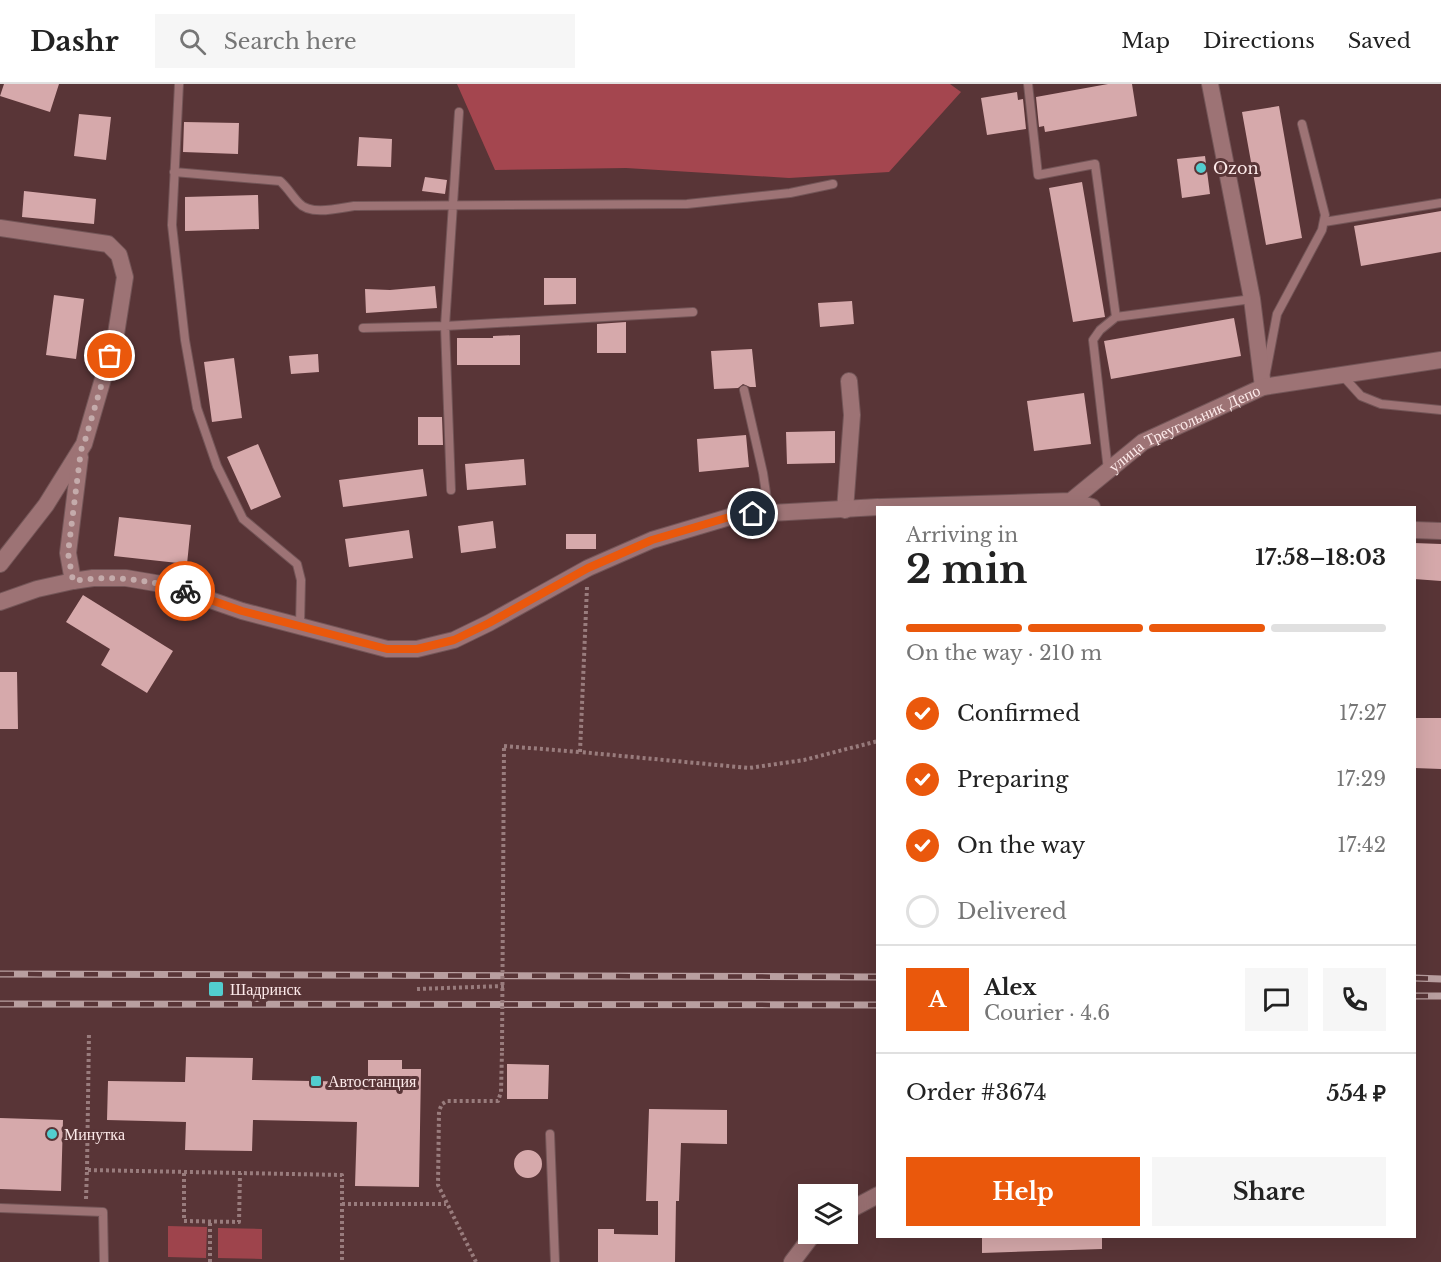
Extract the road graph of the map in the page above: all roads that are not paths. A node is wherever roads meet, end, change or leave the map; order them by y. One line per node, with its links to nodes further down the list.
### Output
1 (179, 84): 6 (lane)
2 (1028, 84): 14 (lane)
3 (1210, 84): 12 (street, улица Треугольник Депо)
4 (459, 112): 9 (lane)
5 (1302, 124): 10 (lane)
6 (174, 172): 9 (lane); 37 (lane)
7 (833, 184): 9 (lane)
8 (1441, 203): 10 (lane)
9 (453, 206): 15 (lane)
10 (1324, 222): 20 (lane)
11 (0, 228): 23 (street)
12 (1252, 299): 14 (lane); 20 (street, улица Треугольник Депо)
13 (693, 312): 15 (lane)
14 (1116, 317): 24 (lane)
15 (445, 326): 16 (lane); 25 (lane)
16 (363, 328)
17 (1441, 360): 18 (street)
18 (1342, 375): 20 (street); 22 (lane)
19 (849, 381): 30 (street)
20 (1263, 387): 24 (street, улица Треугольник Депо)
21 (744, 390): 31 (lane)
22 (1441, 410)
23 (81, 450): 34 (street); 35 (street)
24 (1108, 471): 26 (street, улица Треугольник Депо)
25 (451, 490)
26 (1071, 501): 27 (street); 28 (street)
27 (911, 506)
28 (1088, 506)
29 (876, 507): 30 (street)
30 (845, 510): 31 (street)
31 (769, 513): 37 (street)
32 (1416, 530): 33 (street)
33 (1441, 531)
34 (0, 564)
35 (73, 581): 36 (street); 37 (street)
36 (0, 602)
37 (300, 626)
38 (550, 1134): 44 (lane)
39 (876, 1197): 40 (street)
40 (858, 1206)
41 (0, 1208): 43 (lane)
42 (806, 1244): 45 (street)
43 (104, 1262)
44 (555, 1262)
45 (792, 1262)

